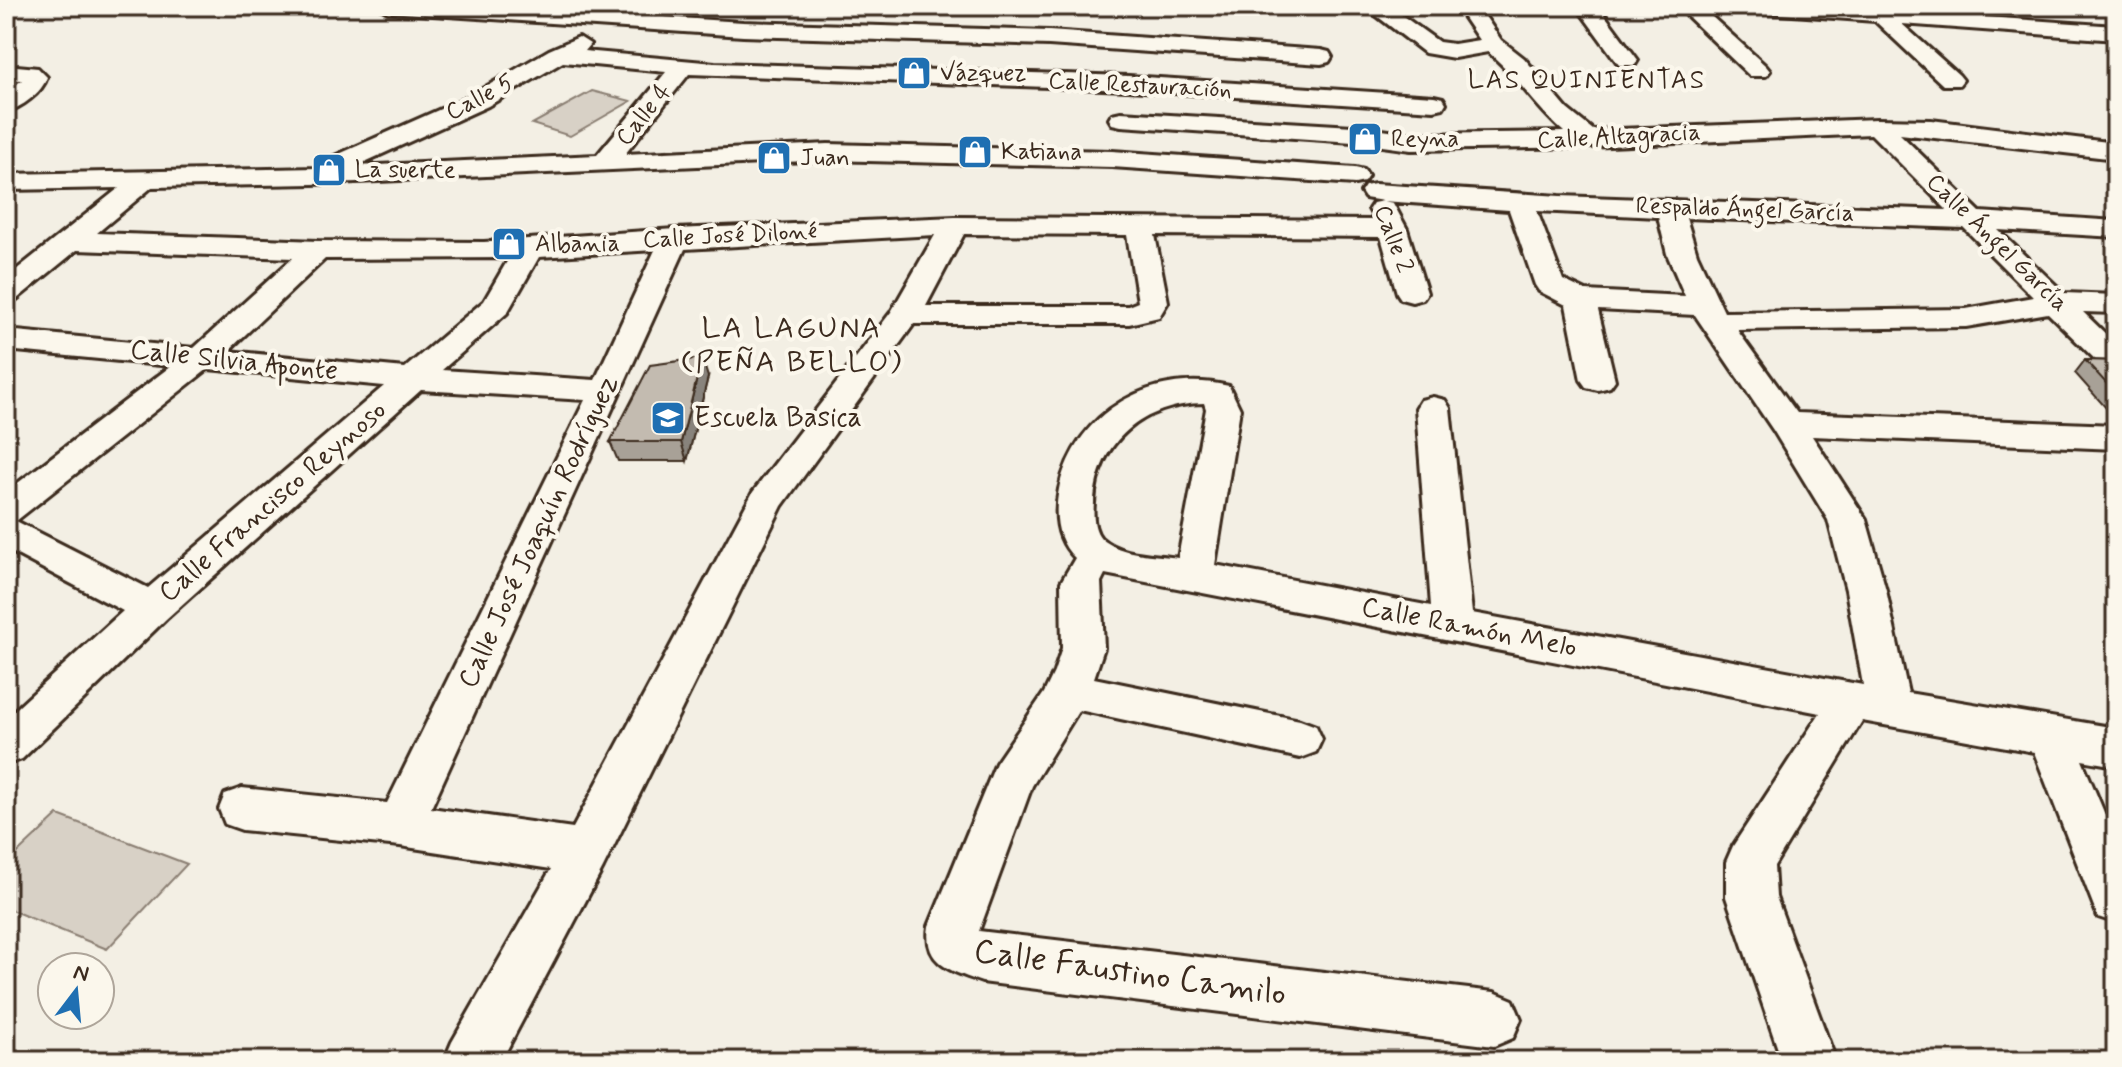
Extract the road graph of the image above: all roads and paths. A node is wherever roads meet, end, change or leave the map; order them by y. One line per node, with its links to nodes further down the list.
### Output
1 (388, 6): 9 (street)
2 (640, 6): 10 (street, Calle 5)
3 (1375, 6): 13 (street)
4 (1467, 6): 13 (street)
5 (1587, 6): 16 (street)
6 (1688, 6): 19 (street)
7 (1753, 6): 8 (street)
8 (1875, 10): 12 (street); 21 (street)
9 (588, 12): 10 (street)
10 (620, 21): 11 (street); 15 (street, Calle 5)
11 (743, 29): 14 (street); 18 (street)
12 (2116, 33)
13 (1493, 45): 29 (street)
14 (1137, 46): 22 (street); 23 (street, Calle 2)
15 (557, 55): 17 (street, Calle Restauración); 33 (street, Calle 5)
16 (1627, 60)
17 (682, 68): 18 (street, Calle Restauración); 32 (street, Calle 4)
18 (715, 70): 22 (street, Calle Restauración)
19 (1758, 71)
20 (6, 72): 25 (street)
21 (1951, 80)
22 (1129, 83): 23 (street, Calle Restauración); 26 (street)
23 (1337, 97): 24 (street, Calle Restauración); 28 (street, Calle 2)
24 (1434, 103)
25 (6, 105)
26 (1121, 119): 28 (street, Calle Altagracia); 31 (street)
27 (1877, 126): 29 (street, Calle Altagracia); 30 (street, Calle Altagracia); 39 (street, Calle Ángel García)
28 (1353, 134): 29 (street, Calle Altagracia); 36 (street, Calle 2)
29 (1588, 139)
30 (2116, 151)
31 (1112, 159): 32 (street, Respaldo Ángel García); 36 (street, Respaldo Ángel García)
32 (605, 162): 33 (street, Respaldo Ángel García)
33 (313, 176): 34 (street, Respaldo Ángel García)
34 (146, 179): 35 (street, Respaldo Ángel García); 45 (street)
35 (6, 182)
36 (1365, 184): 37 (street, Respaldo Ángel García); 42 (street, Calle 2)
37 (1520, 202): 38 (street, Respaldo Ángel García); 50 (street)
38 (1670, 209): 39 (street, Respaldo Ángel García); 53 (street)
39 (1971, 217): 43 (street, Respaldo Ángel García); 51 (street, Calle Ángel García)
40 (955, 225): 41 (street, Calle José Diloné); 44 (street, Calle José Diloné); 54 (street)
41 (1139, 225): 42 (street, Calle José Diloné); 54 (street)
42 (1393, 229): 49 (street, Calle 2)
43 (2116, 229)
44 (675, 238): 47 (street, Calle José Diloné); 60 (street, Calle José Joaquín Rodríguez)
45 (69, 241): 46 (street, Calle José Diloné); 48 (street)
46 (318, 250): 47 (street, Calle José Diloné); 56 (street)
47 (528, 250): 58 (street, Calle Francisco Reynoso)
48 (6, 293)
49 (1412, 293)
50 (1580, 300): 53 (street); 59 (street)
51 (2057, 302): 52 (street); 53 (street); 57 (street, Calle Ángel García)
52 (2116, 304)
53 (1710, 313): 62 (street)
54 (905, 315): 78 (street)
55 (6, 340): 56 (street, Calle Silvia Aponte)
56 (203, 357): 58 (street, Calle Silvia Aponte); 64 (street)
57 (2116, 362)
58 (413, 379): 60 (street, Calle Silvia Aponte); 68 (street, Calle Francisco Reynoso)
59 (1598, 380)
60 (606, 391): 77 (street, Calle José Joaquín Rodríguez)
61 (1433, 408): 69 (street)
62 (1787, 424): 63 (street); 71 (street)
63 (2116, 437)
64 (6, 511)
65 (6, 532): 68 (street)
66 (1104, 558): 67 (street, Calle Ramón Melo); 67 (street); 70 (street, Calle Faustino Camilo)
67 (1194, 576): 69 (street, Calle Ramón Melo)
68 (152, 608): 74 (street, Calle Francisco Reynoso)
69 (1453, 625): 71 (street, Calle Ramón Melo)
70 (1067, 690): 73 (street); 80 (street, Calle Faustino Camilo)
71 (1870, 703): 72 (street, Calle Ramón Melo); 82 (street)
72 (2050, 736): 75 (street, Calle Ramón Melo); 79 (street)
73 (1300, 739)
74 (6, 746)
75 (2116, 747)
76 (242, 809): 77 (street)
77 (400, 825): 78 (street)
78 (586, 852): 81 (street)
79 (2116, 900)
80 (1494, 1019)
81 (471, 1061)
82 (1809, 1061)

